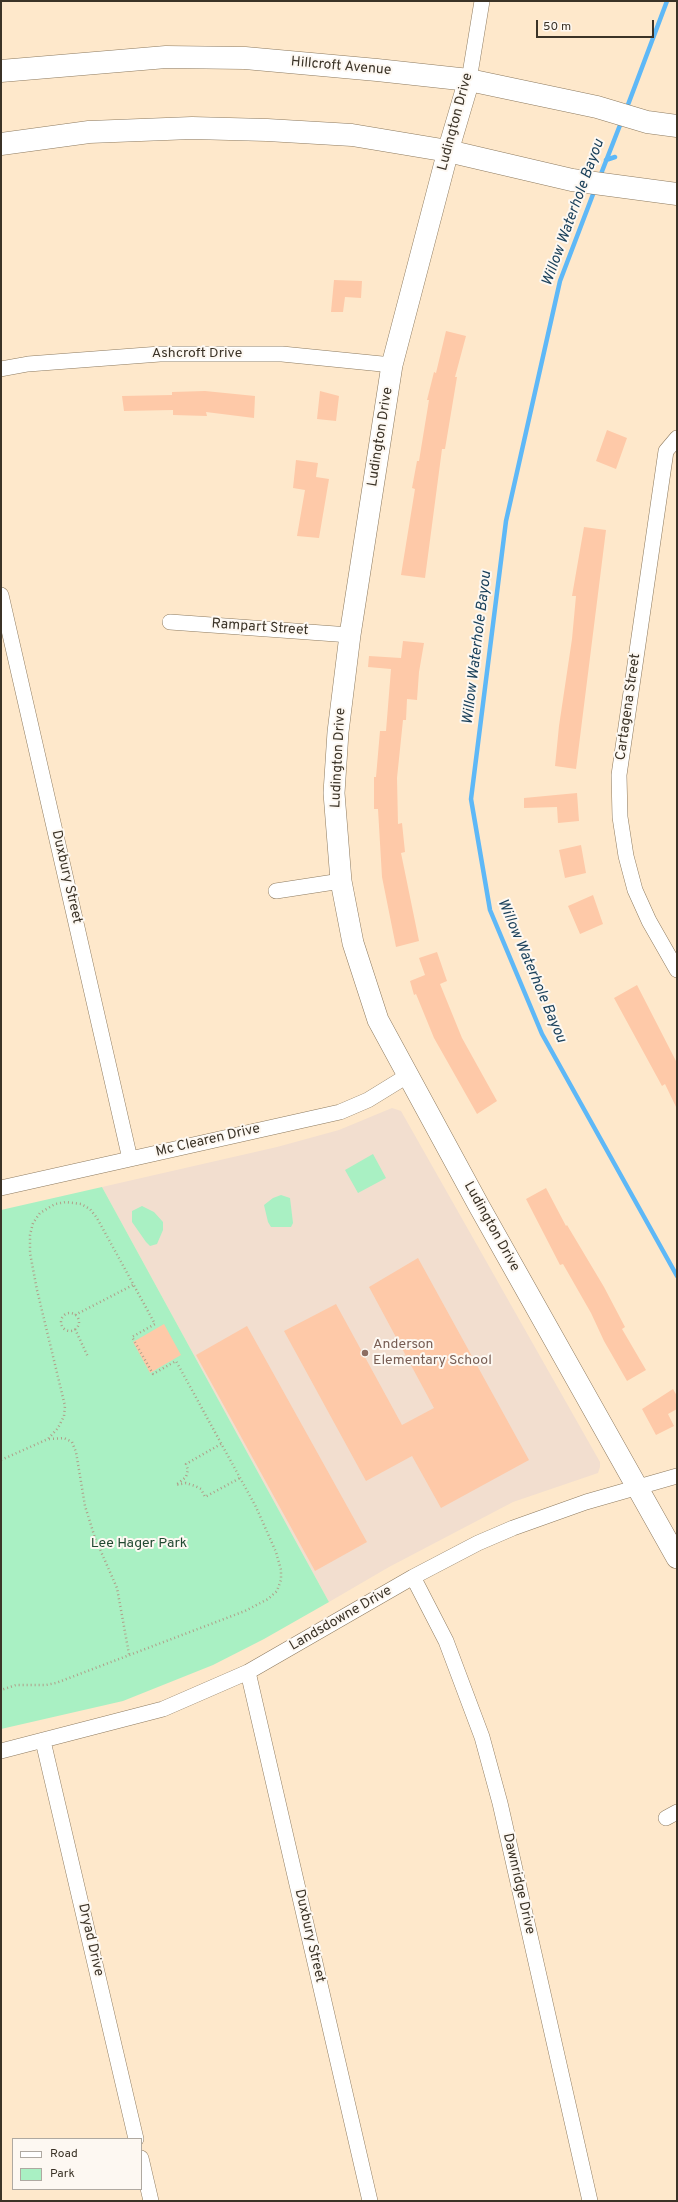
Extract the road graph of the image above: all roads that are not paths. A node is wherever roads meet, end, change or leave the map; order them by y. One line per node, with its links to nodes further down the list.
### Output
1 (482, 1): 3 (street, Ludington Drive)
2 (1, 72): 3 (main road, Hillcroft Avenue)
3 (469, 80): 4 (main road, Hillcroft Avenue); 6 (street, Ludington Drive)
4 (677, 126)
5 (1, 144): 6 (main road)
6 (448, 151): 7 (main road); 8 (street, Ludington Drive)
7 (677, 194)
8 (392, 365): 9 (street, Ashcroft Drive); 13 (street, Ludington Drive)
9 (1, 369)
10 (677, 438): 16 (street, Cartagena Street)
11 (1, 595): 18 (street, Duxbury Street)
12 (170, 622): 13 (street, Rampart Street)
13 (350, 635): 14 (street, Ludington Drive)
14 (341, 881): 15 (street); 17 (street, Ludington Drive)
15 (276, 891)
16 (677, 970)
17 (407, 1076): 18 (street, Mc Clearen Drive); 21 (street, Ludington Drive)
18 (130, 1159): 19 (street, Mc Clearen Drive)
19 (1, 1188)
20 (677, 1476): 21 (street, Landsdowne Drive)
21 (638, 1487): 22 (street, Ludington Drive); 23 (street, Landsdowne Drive)
22 (677, 1558)
23 (413, 1577): 24 (street, Landsdowne Drive); 31 (street, Dawnridge Drive)
24 (248, 1672): 25 (street, Landsdowne Drive); 30 (street, Duxbury Street)
25 (43, 1741): 26 (street, Landsdowne Drive); 27 (street, Dryad Drive)
26 (1, 1751)
27 (136, 2138)
28 (142, 2162): 29 (street)
29 (151, 2201)
30 (370, 2201)
31 (590, 2201)

